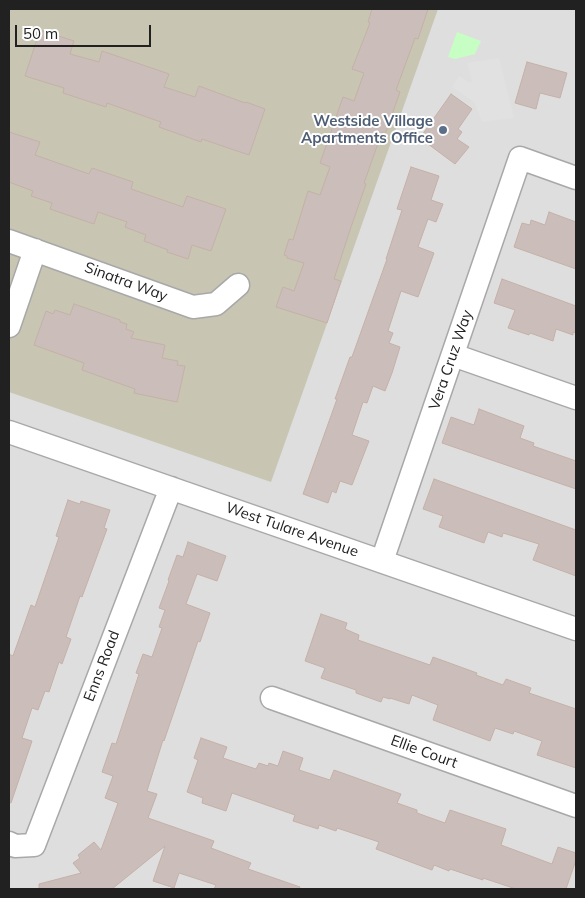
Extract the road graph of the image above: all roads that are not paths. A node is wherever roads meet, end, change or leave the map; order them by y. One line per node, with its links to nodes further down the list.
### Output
1 (576, 178): 6 (street, Vera Cruz Way)
2 (9, 241): 3 (street, Sinatra Way)
3 (35, 250): 4 (street, Sinatra Way); 5 (street)
4 (238, 285)
5 (9, 326)
6 (453, 355): 7 (street); 10 (street, Vera Cruz Way)
7 (576, 398)
8 (9, 432): 9 (street, West Tulare Avenue)
9 (171, 488): 10 (street, West Tulare Avenue); 14 (street, Enns Road)
10 (382, 562): 11 (street, West Tulare Avenue)
11 (576, 629)
12 (272, 698): 13 (street, Ellie Court)
13 (576, 806)
14 (9, 843)

